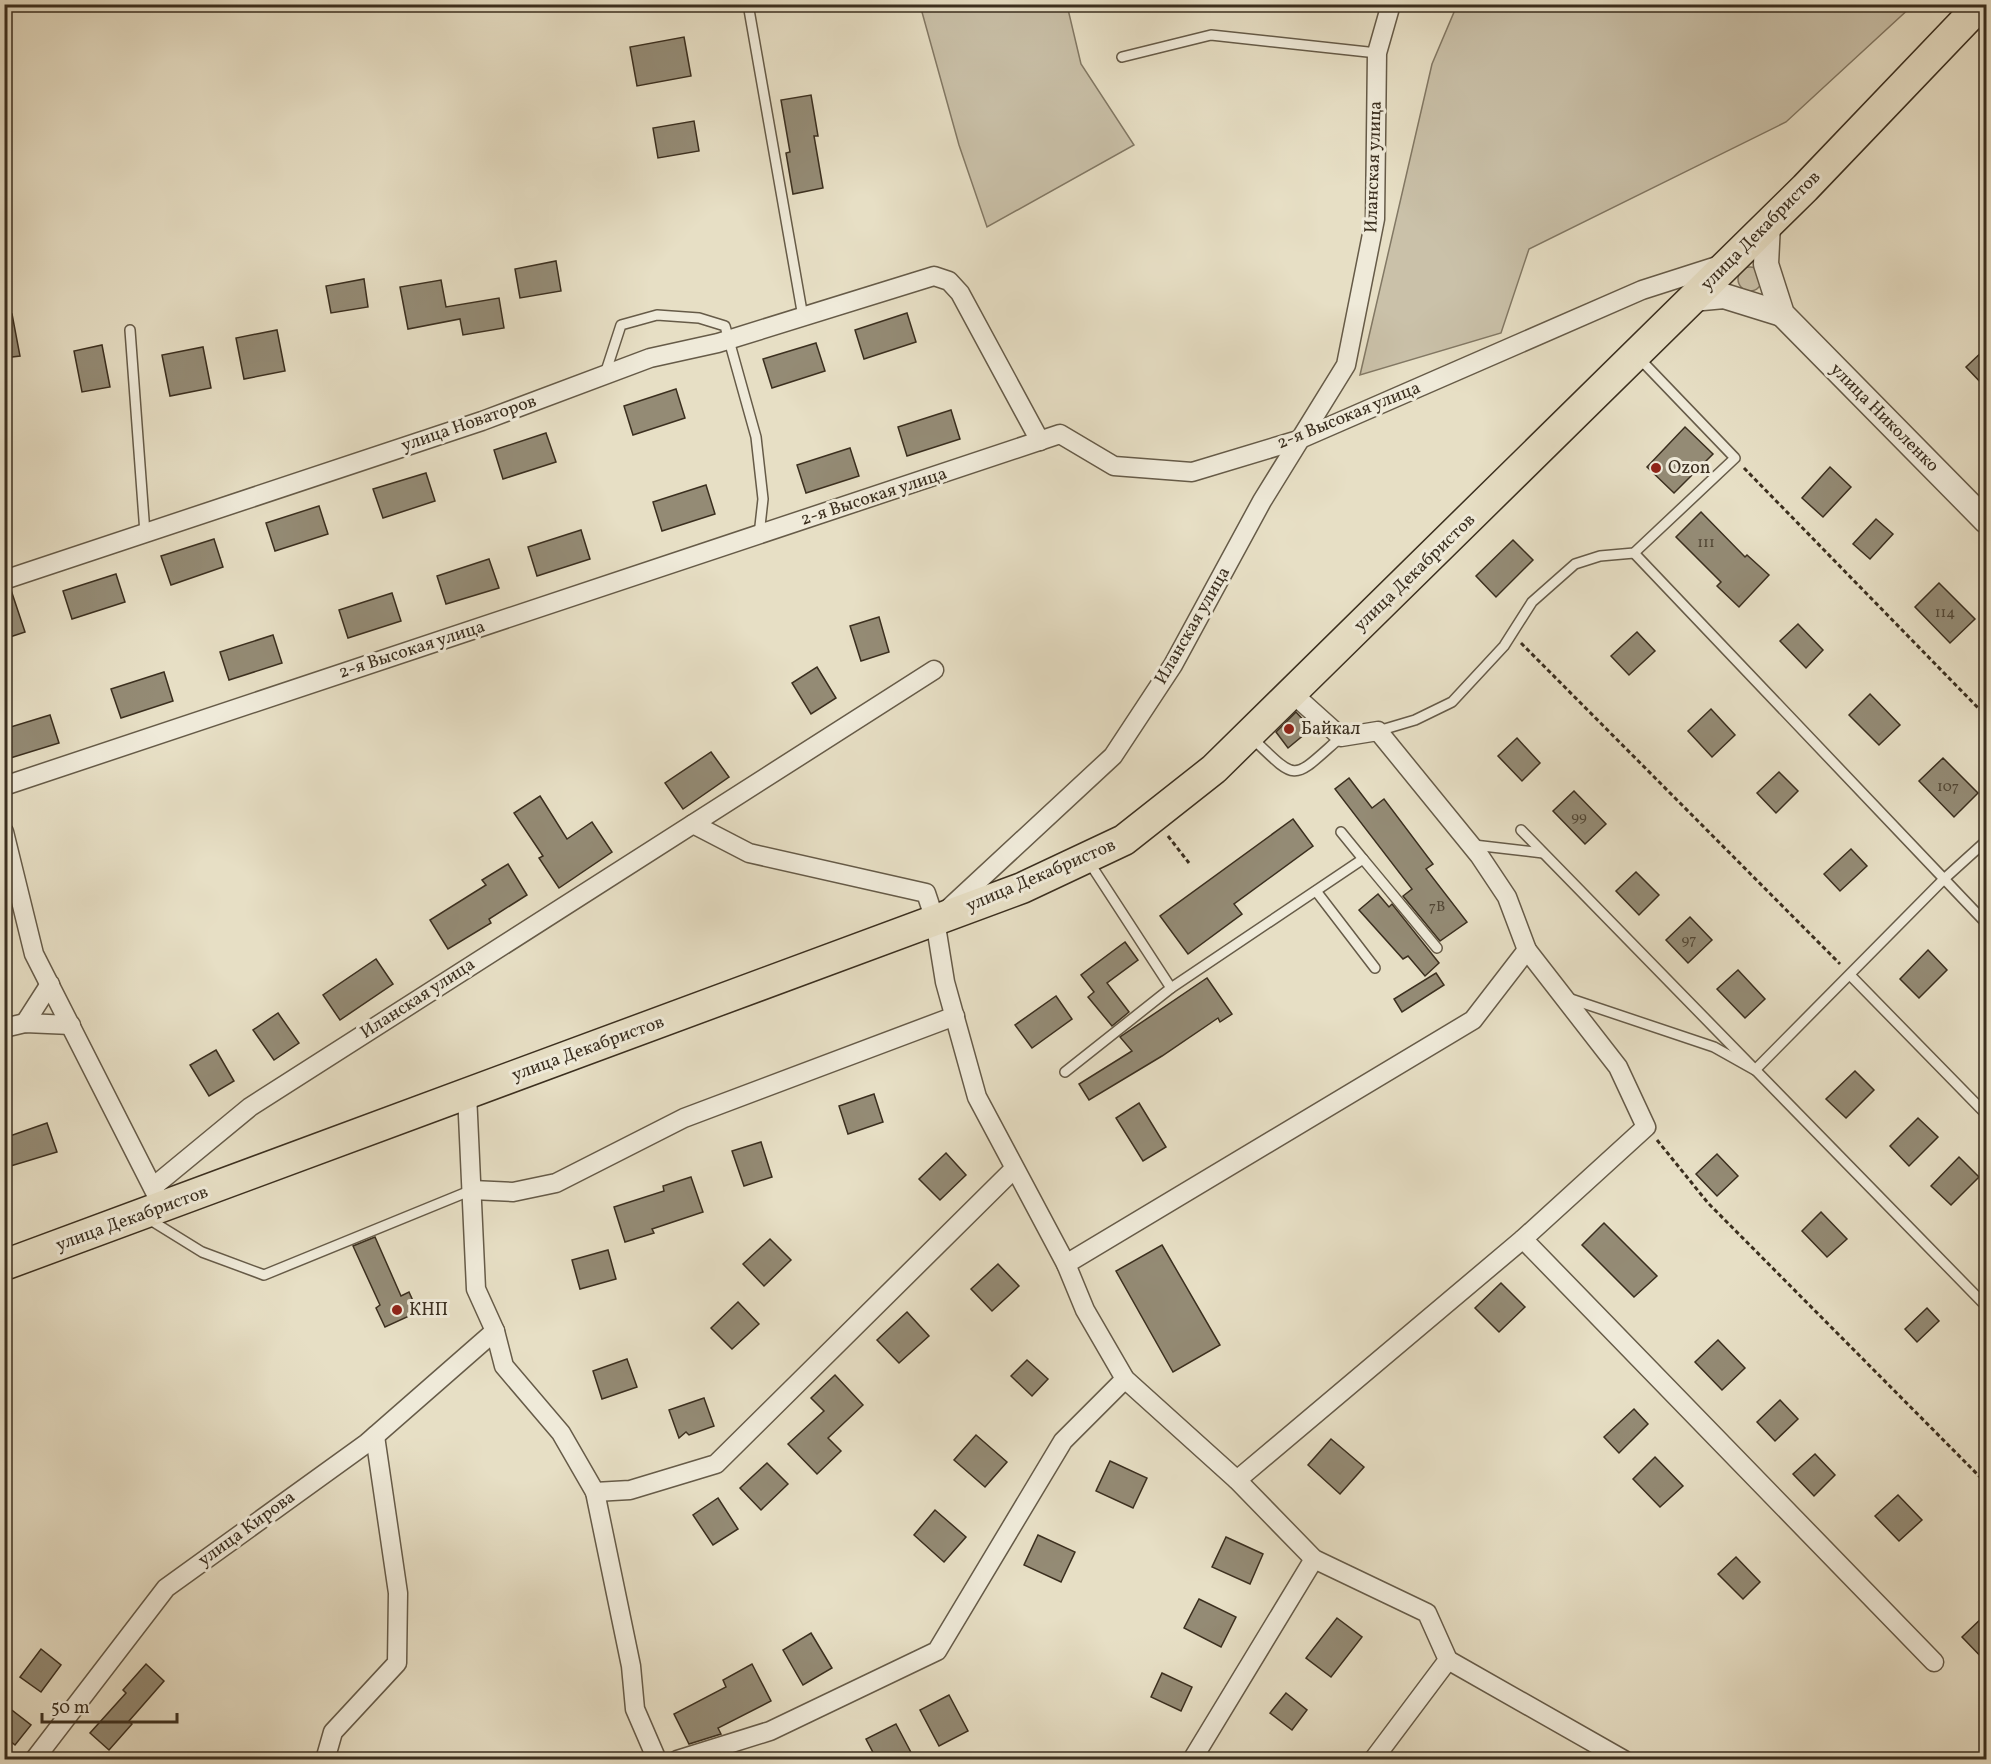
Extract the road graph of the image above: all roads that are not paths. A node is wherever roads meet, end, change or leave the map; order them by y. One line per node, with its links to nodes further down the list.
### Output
1 (748, 4): 10 (lane)
2 (1391, 4): 4 (street, Иланская улица)
3 (1980, 14): 6 (main road, улица Декабристов)
4 (1377, 53): 5 (lane); 15 (street, Иланская улица)
5 (1122, 57)
6 (1768, 224): 7 (main road, улица Декабристов); 9 (street)
7 (1730, 262): 8 (main road, улица Декабристов); 15 (street, 2-я Высокая улица)
8 (1692, 299): 9 (street); 13 (main road, улица Декабристов)
9 (1782, 314): 17 (street, улица Николенко)
10 (802, 317): 12 (street, улица Новаторов); 16 (street, улица Новаторов)
11 (130, 330): 18 (lane)
12 (728, 341): 14 (street, улица Новаторов); 14 (lane); 19 (lane)
13 (1636, 355): 20 (lane); 23 (main road, улица Декабристов)
14 (605, 374): 18 (street, улица Новаторов)
15 (1298, 440): 16 (street, 2-я Высокая улица); 39 (street, Иланская улица)
16 (1040, 441): 19 (street, 2-я Высокая улица)
17 (1986, 521)
18 (145, 533): 21 (street, улица Новаторов)
19 (759, 535): 27 (street, 2-я Высокая улица)
20 (1634, 554): 24 (lane); 37 (lane)
21 (4, 580)
22 (934, 670): 28 (street, Иланская улица)
23 (1292, 693): 25 (main road, улица Декабристов); 26 (street)
24 (1378, 731): 26 (street); 33 (street)
25 (1249, 735): 26 (lane); 35 (main road, улица Декабристов)
26 (1341, 737)
27 (4, 786)
28 (693, 824): 39 (street); 58 (street, Иланская улица)
29 (1521, 830): 34 (lane)
30 (4, 832): 45 (street)
31 (1341, 832): 36 (lane)
32 (1986, 841): 37 (lane)
33 (1471, 845): 34 (lane); 42 (street)
34 (1543, 853): 52 (lane)
35 (1086, 858): 39 (main road, улица Декабристов); 46 (lane)
36 (1363, 859): 38 (lane); 41 (lane)
37 (1944, 879): 40 (lane); 44 (lane)
38 (1316, 891): 43 (lane); 46 (lane)
39 (935, 920): 48 (street); 54 (main road, улица Декабристов)
40 (1986, 923)
41 (1437, 948)
42 (1527, 950): 47 (street); 60 (street)
43 (1375, 968)
44 (1850, 975): 52 (lane); 55 (lane)
45 (50, 984): 49 (street); 50 (street)
46 (1171, 988): 53 (lane)
47 (1563, 996): 52 (lane); 59 (street)
48 (955, 1016): 56 (street); 57 (street)
49 (24, 1023): 50 (street); 51 (street)
50 (71, 1025): 58 (street)
51 (4, 1028)
52 (1755, 1070): 62 (lane)
53 (1065, 1072)
54 (467, 1094): 57 (street); 58 (main road, улица Декабристов)
55 (1986, 1114)
56 (1014, 1169): 60 (street); 67 (street)
57 (472, 1190): 58 (lane); 63 (street)
58 (153, 1203): 61 (main road, улица Декабристов)
59 (1523, 1239): 66 (street); 70 (street)
60 (1066, 1264): 64 (street)
61 (4, 1265)
62 (1986, 1306)
63 (495, 1331): 65 (street, улица Кирова); 67 (street)
64 (1125, 1379): 66 (street); 74 (street)
65 (375, 1436): 71 (street, улица Кирова); 72 (street)
66 (1237, 1480): 68 (street)
67 (595, 1492): 73 (street)
68 (1314, 1559): 69 (street); 75 (street)
69 (1448, 1660): 76 (street); 77 (street)
70 (1934, 1662)
71 (34, 1760)
72 (325, 1760)
73 (657, 1760)
74 (676, 1760)
75 (1192, 1760)
76 (1373, 1760)
77 (1624, 1760)

